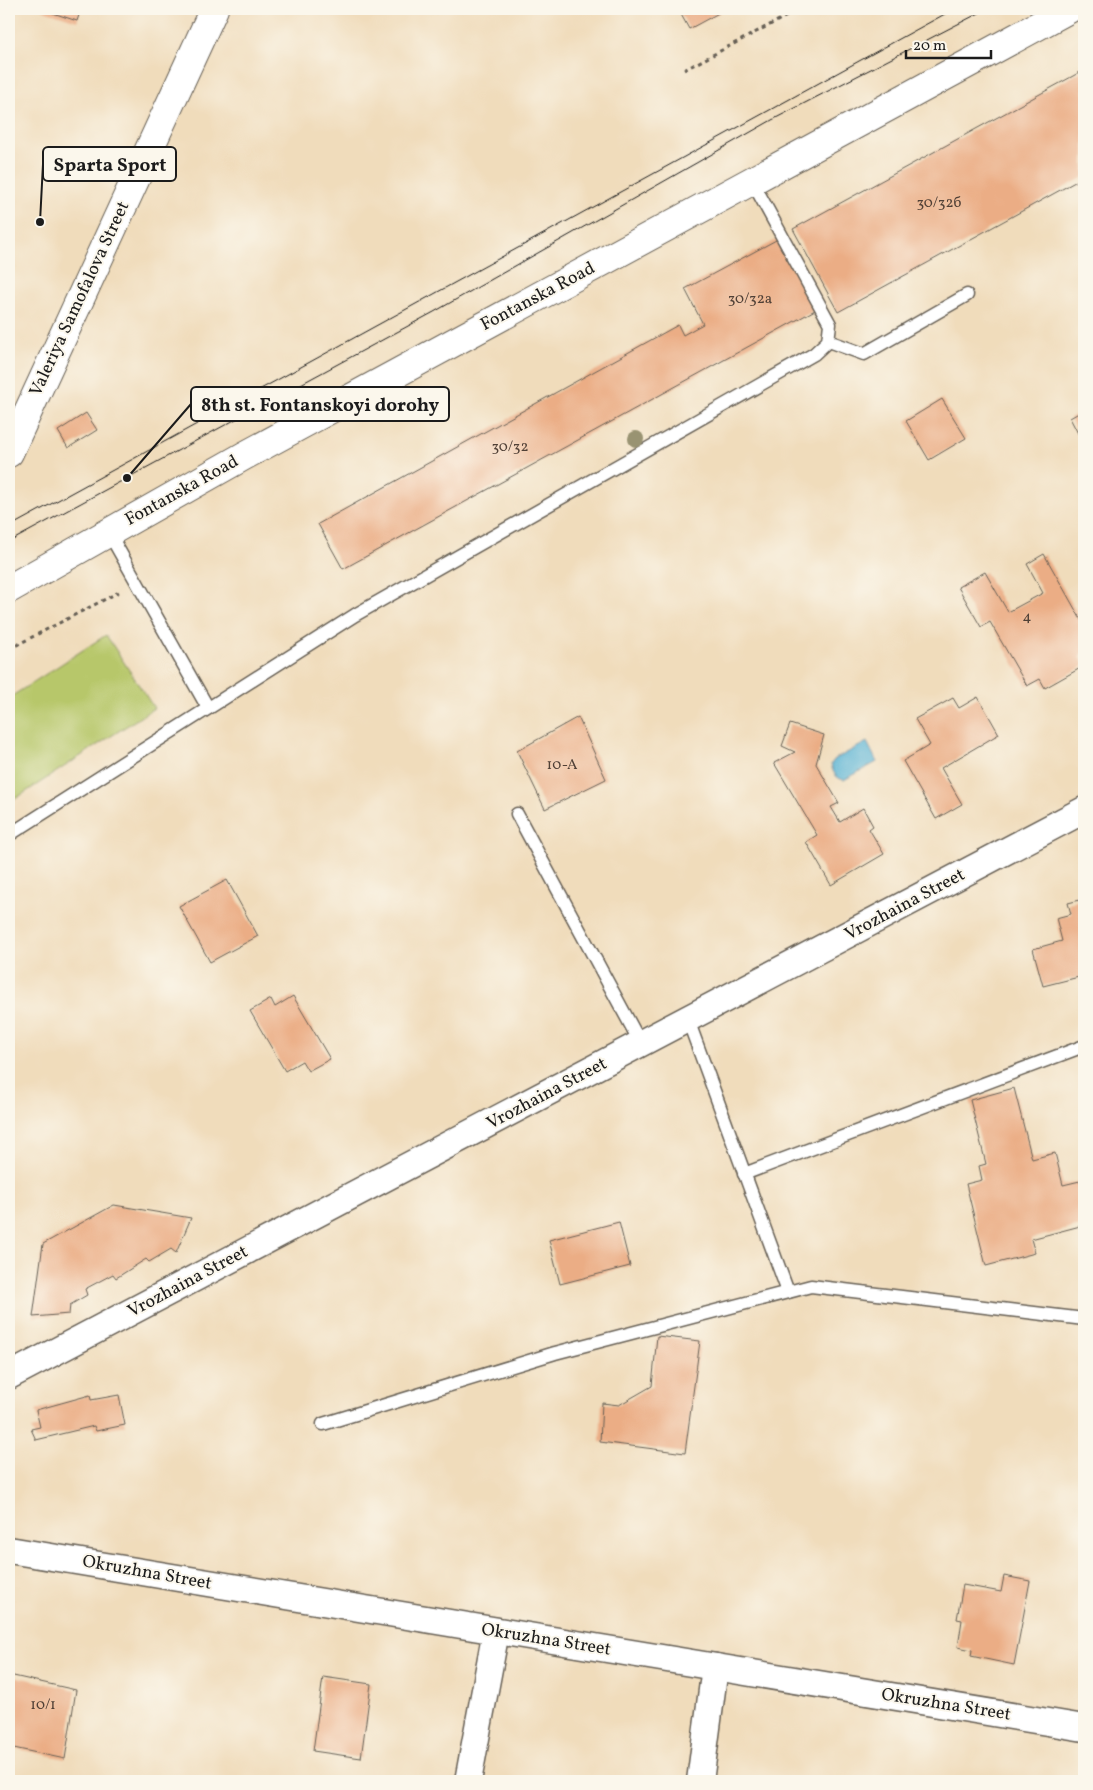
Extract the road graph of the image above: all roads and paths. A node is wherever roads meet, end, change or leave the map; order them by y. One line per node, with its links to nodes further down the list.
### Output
1 (214, 9): 8 (main road, Valeriya Samofalova Street)
2 (800, 9): 4 (path)
3 (1069, 9): 5 (main road, Fontanska Road)
4 (684, 70)
5 (752, 181): 7 (lane); 9 (main road, Fontanska Road)
6 (967, 294): 7 (lane)
7 (828, 341): 13 (lane)
8 (9, 453)
9 (109, 532): 10 (lane); 11 (main road, Fontanska Road)
10 (138, 583): 12 (path); 13 (lane)
11 (9, 589)
12 (9, 649)
13 (208, 708): 16 (lane)
14 (1084, 810): 17 (street, Vrozhaina Street)
15 (517, 814): 18 (lane)
16 (9, 835)
17 (688, 1020): 18 (street, Vrozhaina Street); 20 (lane)
18 (641, 1044): 23 (street, Vrozhaina Street)
19 (1084, 1046): 20 (lane)
20 (744, 1174): 21 (lane)
21 (788, 1292): 22 (lane); 24 (lane)
22 (1084, 1319)
23 (9, 1376)
24 (323, 1424)
25 (9, 1550): 26 (street, Okruzhna Street)
26 (496, 1631): 27 (street, Okruzhna Street); 29 (street)
27 (715, 1667): 28 (street, Okruzhna Street); 30 (street)
28 (1084, 1728)
29 (468, 1781)
30 (700, 1781)

